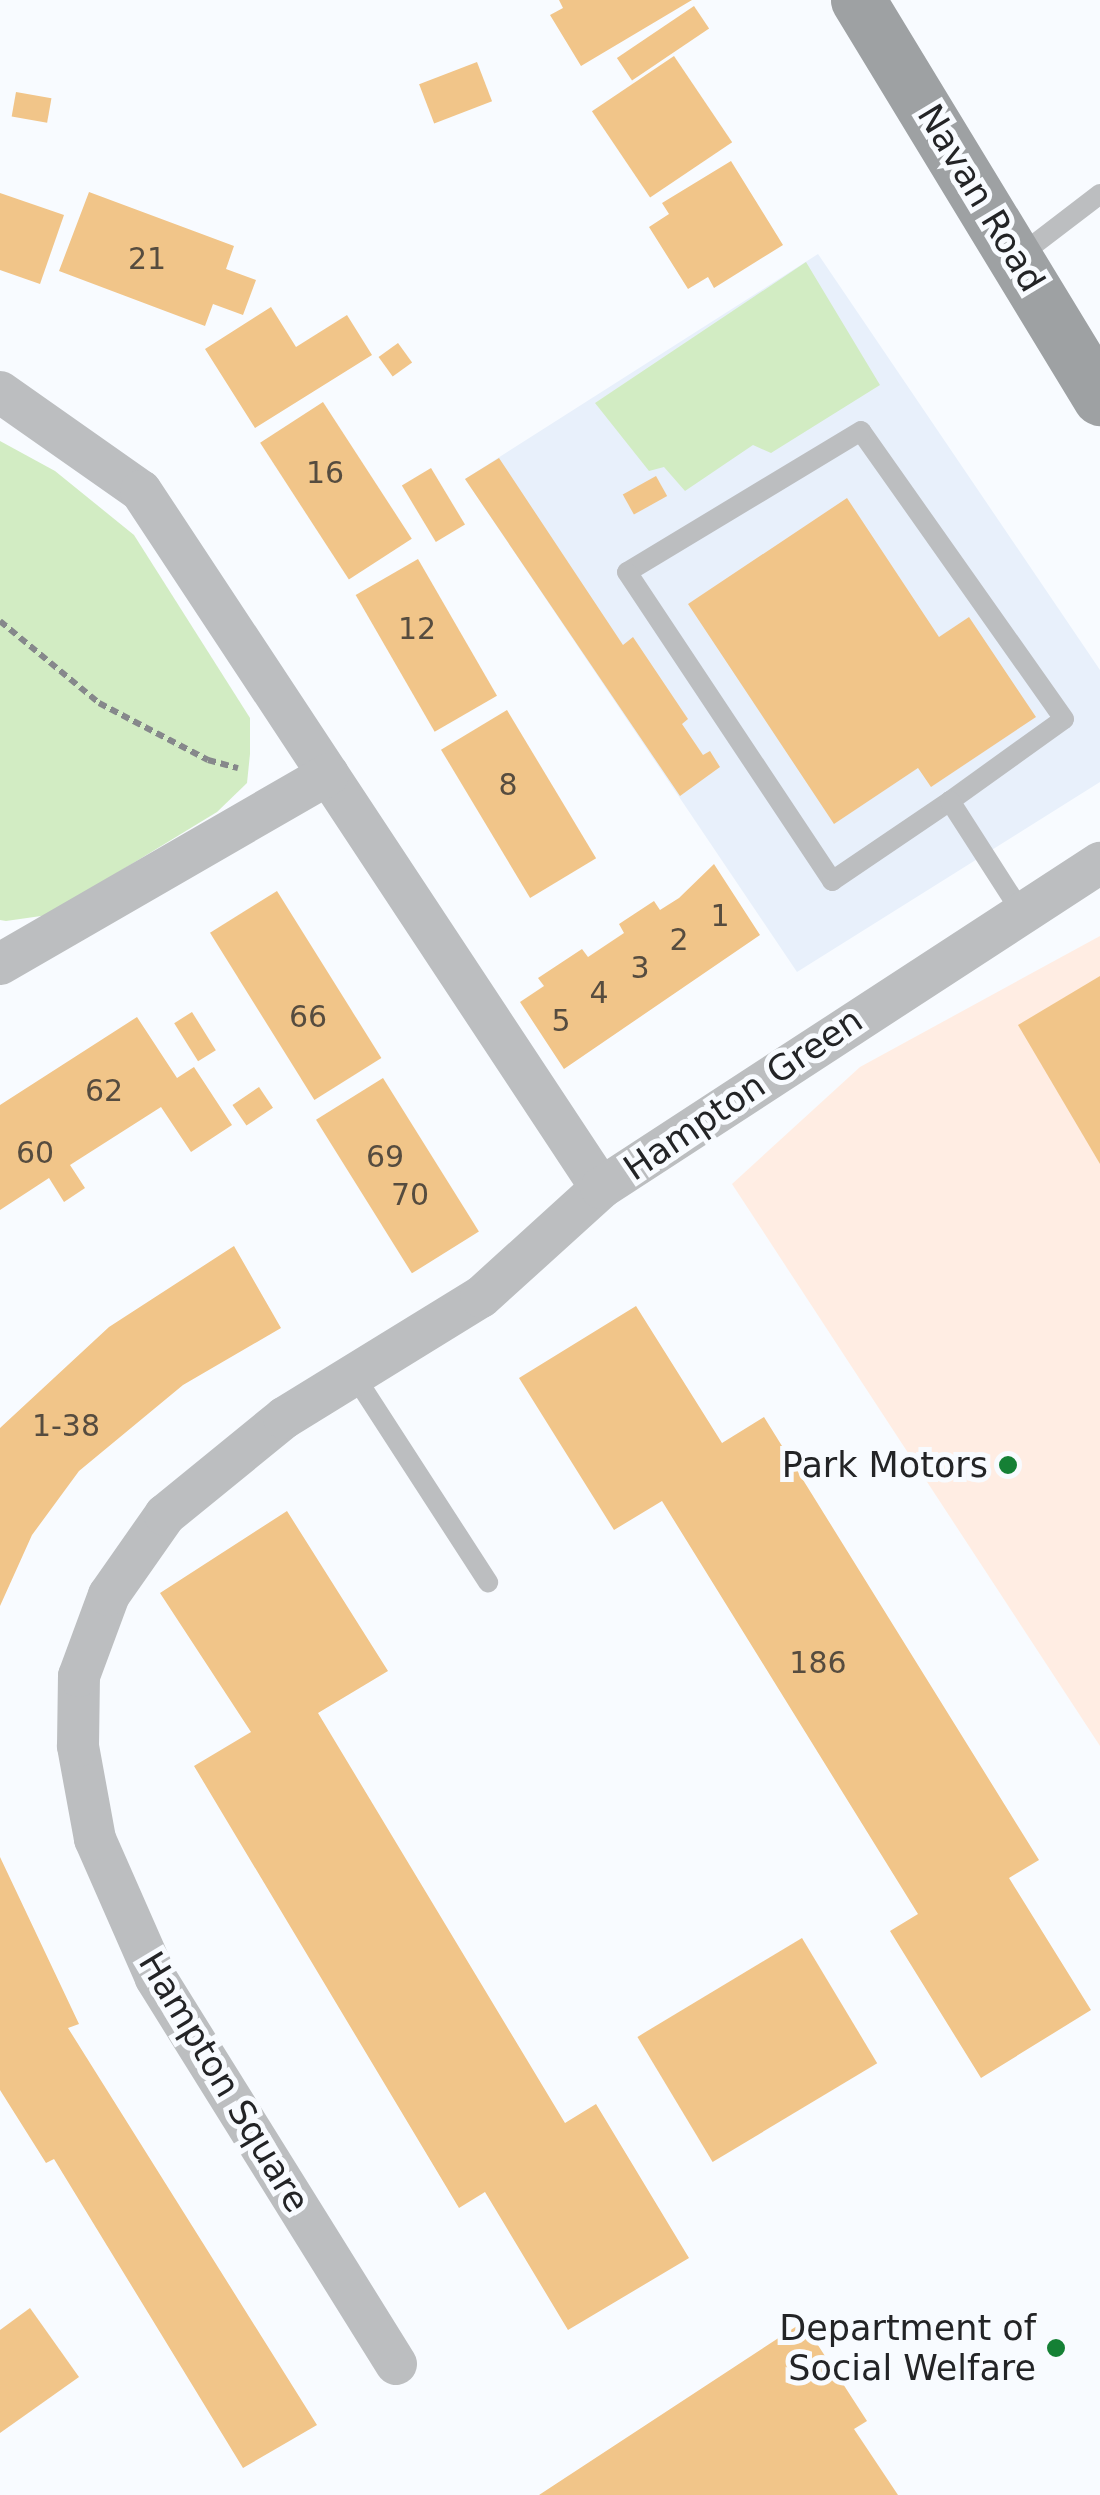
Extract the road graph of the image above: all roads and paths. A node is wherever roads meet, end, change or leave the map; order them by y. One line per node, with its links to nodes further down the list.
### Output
1 (858, 0): 3 (main road, Navan Road)
2 (1100, 194): 3 (lane)
3 (1019, 256): 5 (main road, Navan Road)
4 (0, 392): 7 (street, Hampton Green)
5 (1100, 398)
6 (0, 621): 7 (path)
7 (328, 775): 11 (street); 12 (street, Hampton Green)
8 (950, 801): 8 (lane); 10 (lane)
9 (1100, 863): 10 (street, Hampton Green)
10 (1022, 912): 12 (street, Hampton Green)
11 (0, 964)
12 (601, 1188): 13 (street, Hampton Square)
13 (354, 1375): 14 (lane); 15 (street, Hampton Square)
14 (488, 1582)
15 (396, 2364)

